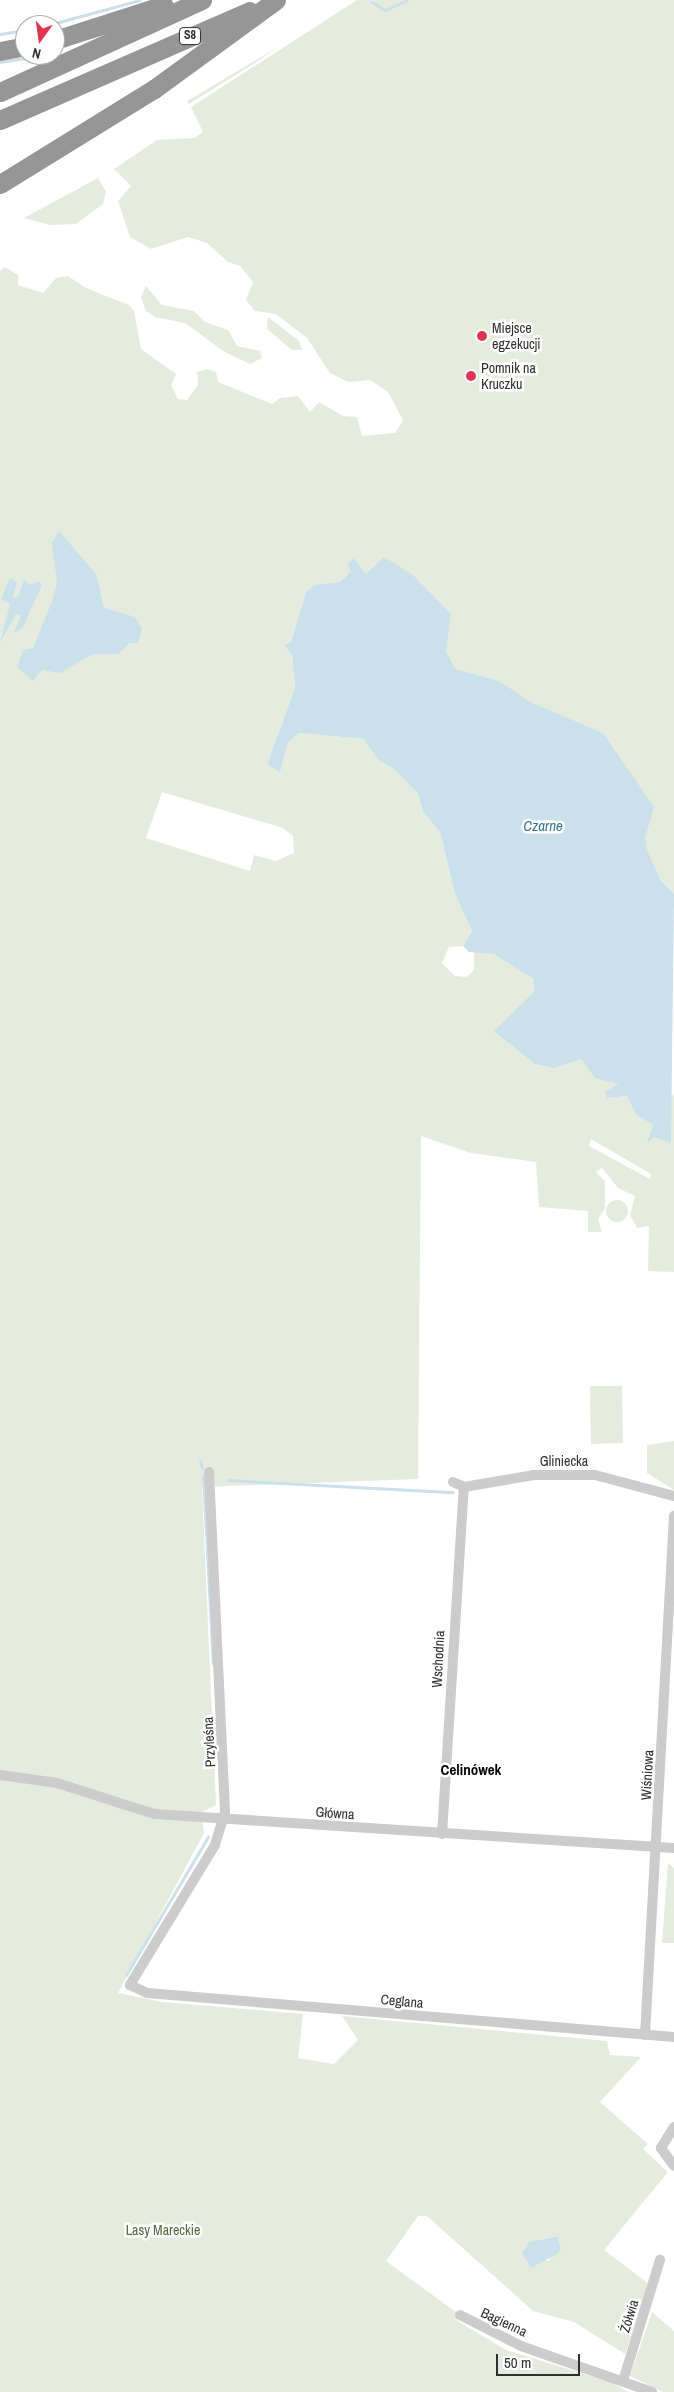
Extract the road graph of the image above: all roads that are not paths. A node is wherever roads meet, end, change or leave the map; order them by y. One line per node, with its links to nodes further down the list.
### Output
1 (176, 0): 4 (highway)
2 (202, 0): 7 (highway, S8)
3 (276, 0): 8 (highway, S8); 9 (highway)
4 (65, 38)
5 (15, 48): 6 (highway)
6 (0, 51)
7 (0, 92)
8 (0, 120)
9 (0, 184)
10 (209, 1472): 16 (street, Przyleśna)
11 (453, 1482): 12 (street)
12 (464, 1487): 13 (street, Gliniecka); 17 (street, Wschodnia)
13 (674, 1496)
14 (674, 1516): 18 (street, Wiśniowa)
15 (0, 1775): 16 (street, Główna)
16 (222, 1820): 17 (street, Główna); 20 (street, Przyleśna)
17 (442, 1834): 18 (street, Główna)
18 (656, 1847): 19 (street, Główna); 21 (street, Wiśniowa)
19 (674, 1848)
20 (130, 1985): 21 (street, Ceglana)
21 (645, 2035): 22 (street, Ceglana)
22 (674, 2037)
23 (674, 2127): 24 (street)
24 (674, 2166)
25 (660, 2260): 27 (street, Żółwia)
26 (460, 2315): 27 (street, Bagienna)
27 (623, 2381): 28 (street, Bagienna)
28 (652, 2392)

